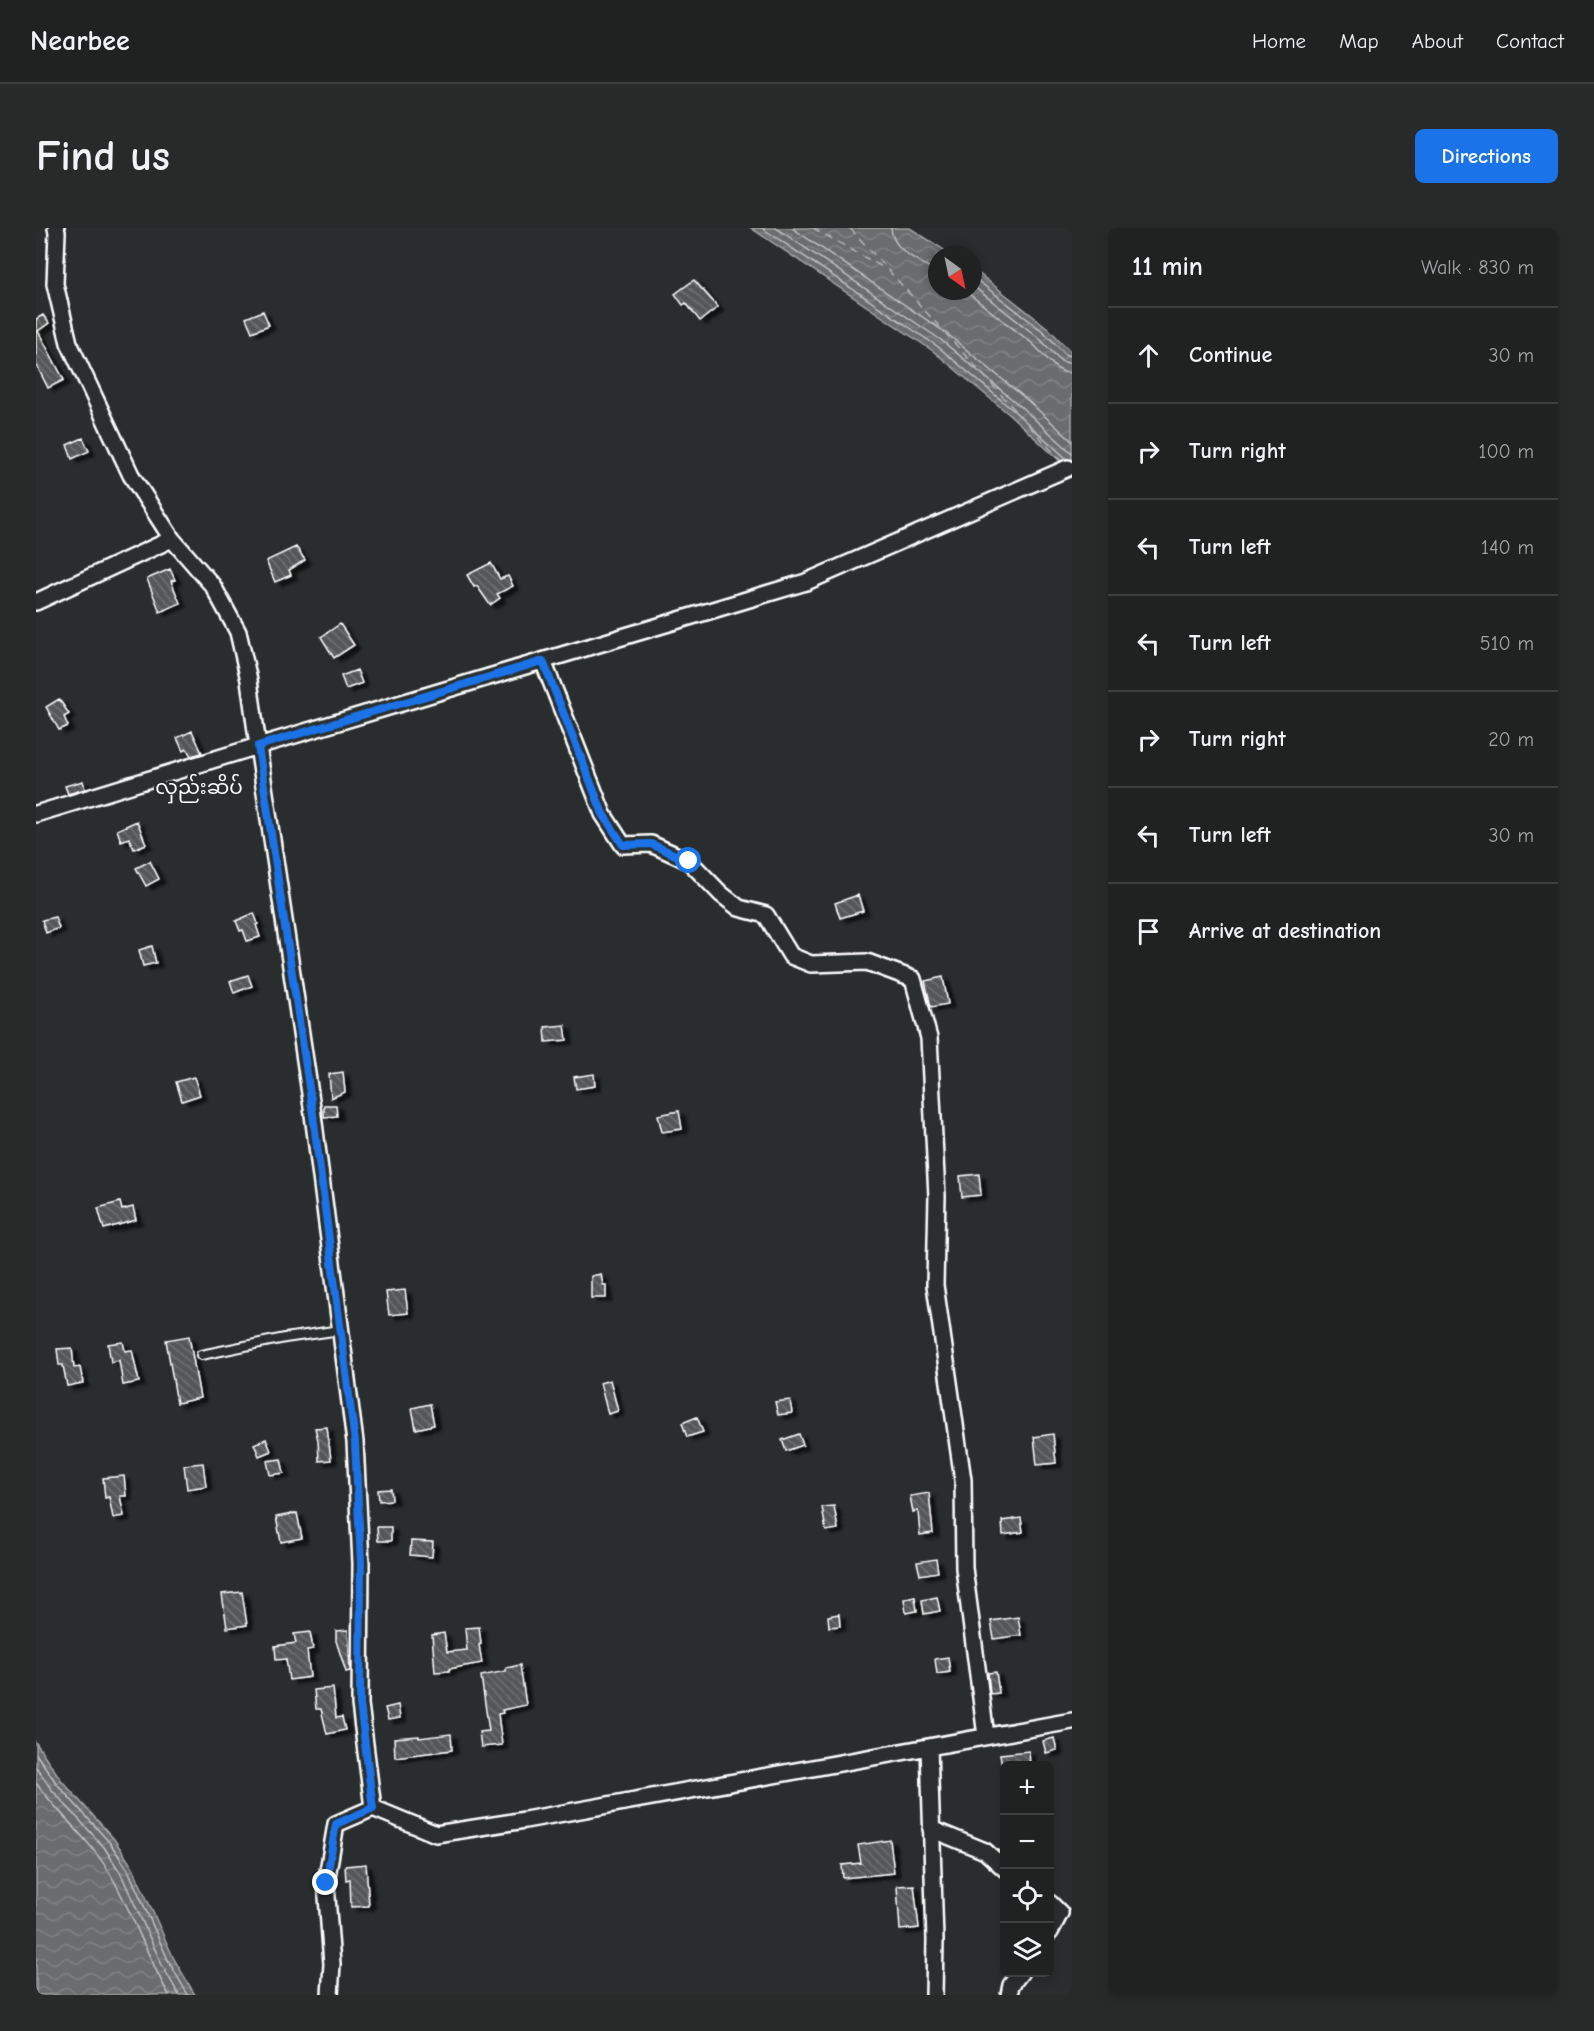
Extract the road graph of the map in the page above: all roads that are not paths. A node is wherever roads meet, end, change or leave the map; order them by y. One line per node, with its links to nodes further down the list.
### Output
1 (56, 228): 3 (street)
2 (1068, 468): 5 (street)
3 (172, 539): 4 (street); 6 (street)
4 (36, 602)
5 (543, 661): 6 (street); 11 (street)
6 (258, 746): 7 (street); 8 (street)
7 (36, 814)
8 (340, 1330): 9 (lane); 13 (street)
9 (201, 1355)
10 (1072, 1721): 11 (street)
11 (987, 1736): 12 (street)
12 (929, 1747): 13 (street); 14 (street)
13 (373, 1808): 19 (street)
14 (931, 1829): 15 (street); 20 (street)
15 (1000, 1864)
16 (1054, 1907): 17 (street)
17 (1054, 1924)
18 (1017, 1977): 21 (street)
19 (330, 1995)
20 (934, 1995)
21 (1009, 1995)

